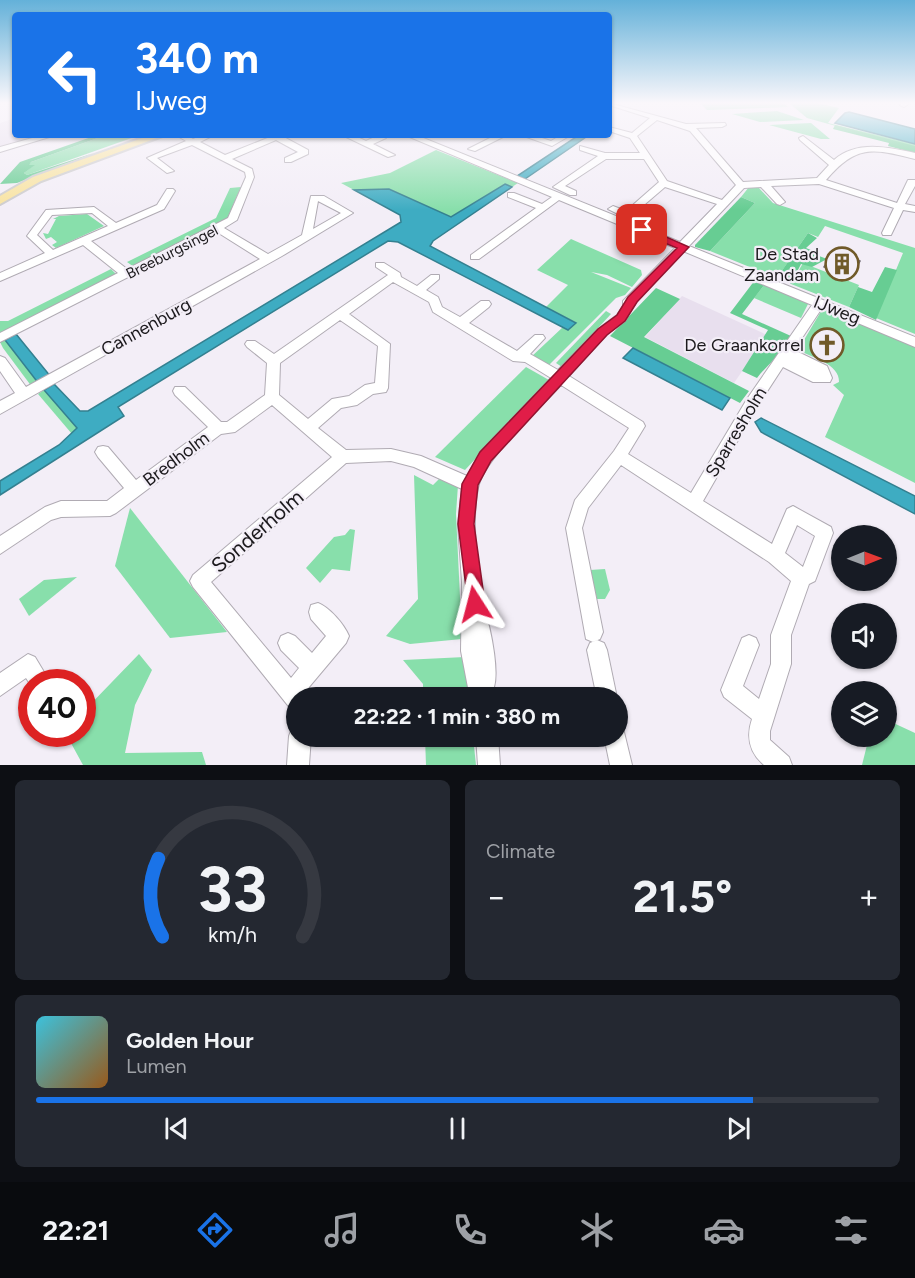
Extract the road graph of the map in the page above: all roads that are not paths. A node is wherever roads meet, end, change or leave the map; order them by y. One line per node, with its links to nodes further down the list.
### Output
1 (41, 139): 22 (street)
2 (141, 139): 19 (main road)
3 (148, 139): 19 (main road)
4 (184, 139): 30 (street)
5 (190, 139): 27 (street, Breeburgsingel)
6 (268, 139): 27 (street)
7 (279, 139): 28 (street)
8 (356, 139): 18 (street)
9 (368, 139): 18 (street)
10 (374, 139): 18 (street)
11 (418, 139): 38 (street, IJweg)
12 (495, 139): 21 (street)
13 (536, 139): 14 (street)
14 (561, 139)
15 (635, 139): 25 (street)
16 (699, 139): 35 (street)
17 (804, 139): 29 (street)
18 (364, 142): 23 (street)
19 (122, 147): 39 (main road)
20 (583, 148): 24 (street)
21 (472, 149)
22 (2, 152)
23 (391, 155)
24 (604, 156): 25 (street); 32 (street)
25 (646, 156): 32 (street)
26 (915, 156): 29 (street)
27 (226, 158): 46 (street, Breeburgsingel)
28 (288, 160)
29 (834, 165): 31 (street)
30 (170, 171)
31 (819, 181): 34 (street); 42 (street)
32 (664, 183): 41 (street)
33 (915, 183): 42 (street)
34 (764, 184): 35 (street); 40 (street)
35 (741, 185): 41 (street)
36 (170, 191): 45 (street)
37 (511, 195): 43 (street)
38 (559, 196): 43 (street); 50 (street, IJweg)
39 (0, 201)
40 (780, 202)
41 (725, 204): 50 (street)
42 (901, 206): 44 (street); 47 (street)
43 (543, 208): 52 (street)
44 (915, 209)
45 (115, 227): 49 (street); 51 (street)
46 (219, 229): 53 (street); 55 (street, Breeburgsingel)
47 (887, 233)
48 (307, 237): 48 (street, Cannenburg); 53 (street, Cannenburg)
49 (84, 241): 51 (street); 55 (street)
50 (684, 247): 60 (street, IJweg); 71 (street)
51 (53, 255): 56 (street)
52 (475, 257)
53 (268, 259): 73 (street, Cannenburg)
54 (380, 265): 57 (street)
55 (127, 274): 64 (street, Breeburgsingel)
56 (0, 277)
57 (393, 277): 59 (street); 62 (street)
58 (435, 277): 59 (street)
59 (418, 291): 63 (street)
60 (820, 302): 66 (street, IJweg); 83 (street, Sparresholm)
61 (485, 304): 63 (street)
62 (340, 314): 69 (street); 76 (street)
63 (460, 323): 68 (street)
64 (0, 338)
65 (539, 338): 68 (street)
66 (915, 342)
67 (251, 345): 69 (street)
68 (520, 356): 71 (street)
69 (274, 360): 74 (street)
70 (0, 361): 73 (street)
71 (559, 379): 79 (street); 81 (street)
72 (180, 391): 77 (street, Bredholm)
73 (24, 395): 75 (street, Cannenburg)
74 (272, 397): 76 (street); 77 (street, Bredholm)
75 (0, 408)
76 (309, 426): 80 (street)
77 (218, 428): 82 (street, Bredholm)
78 (103, 452): 82 (street, Bredholm)
79 (620, 456): 83 (street); 98 (street)
80 (343, 457): 81 (street); 94 (street, Sonderholm)
81 (470, 484): 87 (street)
82 (135, 490): 84 (street, Bredholm)
83 (693, 504): 85 (street)
84 (0, 546)
85 (775, 556): 86 (street); 86 (street)
86 (799, 576): 99 (street)
87 (471, 582): 96 (street); 97 (street)
88 (318, 612): 91 (street, Sonderholm)
89 (288, 643): 91 (street)
90 (749, 645): 99 (street)
91 (312, 668): 95 (street, Sonderholm)
92 (18, 672): 93 (street)
93 (0, 686)
94 (286, 687)
95 (300, 687)
96 (478, 687)
97 (485, 687)
98 (605, 687)
99 (764, 715): 106 (street)
100 (299, 747): 103 (street)
101 (488, 747): 104 (street)
102 (617, 747): 105 (street)
103 (298, 765)
104 (489, 765)
105 (621, 765)
106 (781, 765)

